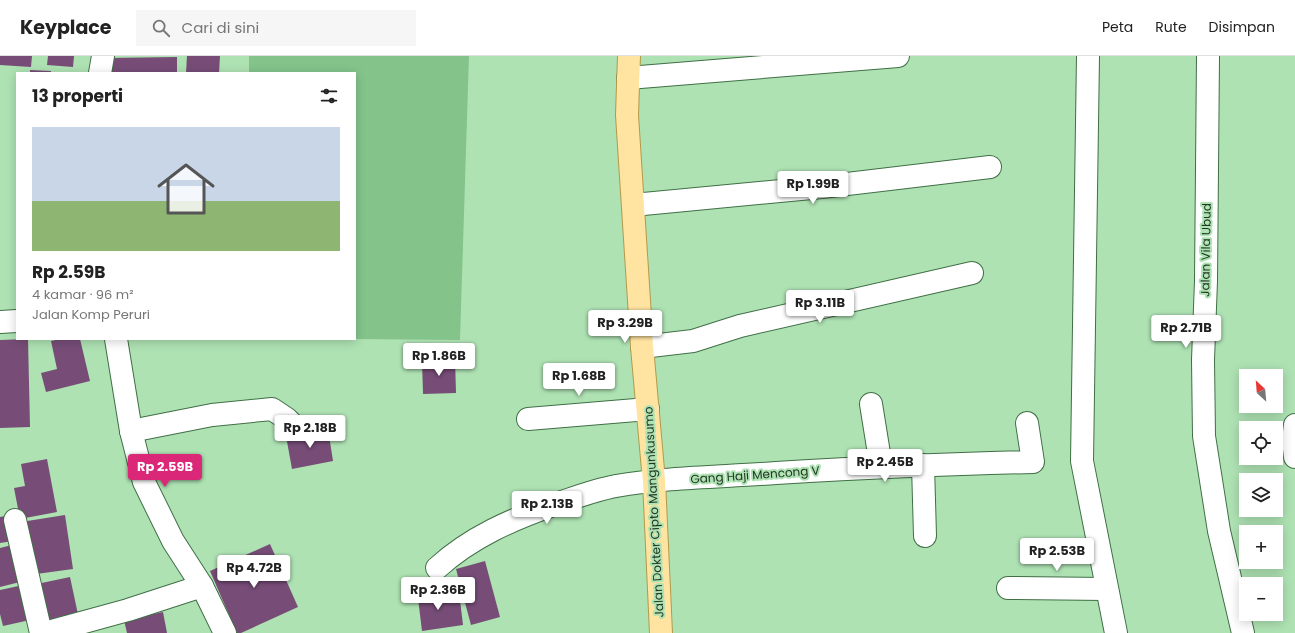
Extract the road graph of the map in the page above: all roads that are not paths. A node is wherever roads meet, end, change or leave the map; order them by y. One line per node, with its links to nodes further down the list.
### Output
1 (103, 56): 6 (street)
2 (629, 56): 7 (main road, Jalan Dokter Cipto Mangunkusumo)
3 (898, 56): 7 (street)
4 (1088, 56): 31 (street)
5 (1208, 56): 37 (street, Jalan Vila Ubud)
6 (100, 72)
7 (628, 78): 9 (main road, Jalan Dokter Cipto Mangunkusumo)
8 (990, 167): 9 (street)
9 (633, 205): 14 (main road, Jalan Dokter Cipto Mangunkusumo)
10 (972, 273): 14 (street)
11 (16, 321): 12 (street)
12 (0, 322)
13 (116, 340): 21 (street)
14 (642, 347): 16 (main road, Jalan Dokter Cipto Mangunkusumo)
15 (871, 404): 24 (street)
16 (648, 409): 17 (street); 25 (main road, Jalan Dokter Cipto Mangunkusumo)
17 (528, 419)
18 (1027, 423): 23 (street, Gang Haji Mencong V)
19 (1295, 425): 22 (street)
20 (296, 428): 21 (street)
21 (131, 431): 29 (street)
22 (1295, 457)
23 (922, 465): 24 (street, Gang Haji Mencong V); 27 (street)
24 (881, 466): 25 (street, Gang Haji Mencong V)
25 (654, 482): 28 (street, Gang Haji Mencong V); 35 (main road, Jalan Dokter Cipto Mangunkusumo)
26 (15, 520): 32 (street)
27 (925, 536)
28 (437, 568)
29 (202, 586): 33 (street); 34 (street)
30 (1008, 588): 31 (street)
31 (1106, 589): 36 (street)
32 (41, 633)
33 (44, 633)
34 (225, 633)
35 (661, 633)
36 (1116, 633)
37 (1243, 633)

